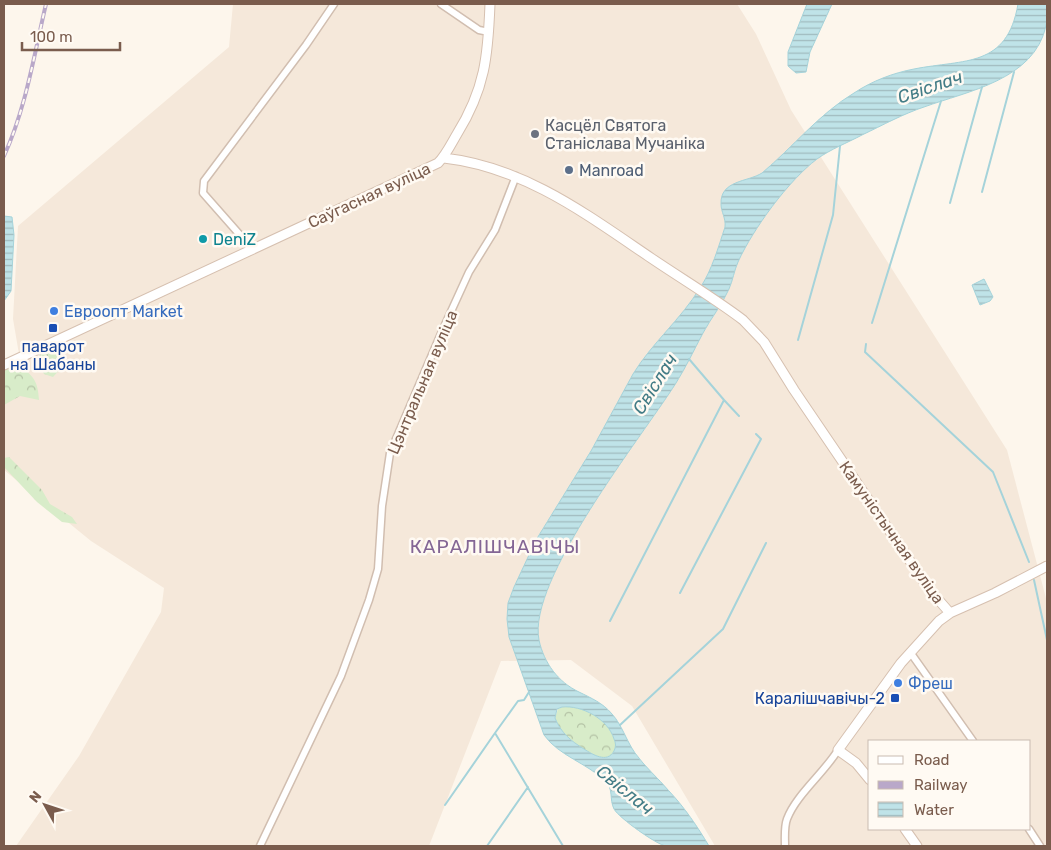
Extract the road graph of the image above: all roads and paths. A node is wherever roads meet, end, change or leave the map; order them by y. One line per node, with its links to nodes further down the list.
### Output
1 (334, 4): 7 (street)
2 (441, 4): 4 (street)
3 (490, 4): 4 (street, Саўгасная вуліца)
4 (488, 32): 5 (street, Саўгасная вуліца)
5 (444, 158): 6 (street); 7 (street, Саўгасная вуліца)
6 (516, 176): 10 (street, Камуністычная вуліца); 17 (street, Цэнтральная вуліца)
7 (251, 250): 8 (street, Саўгасная вуліца)
8 (4, 364)
9 (1047, 566): 10 (street)
10 (950, 614): 11 (street, Камуністычная вуліца)
11 (910, 652): 12 (street); 13 (street, Камуністычная вуліца)
12 (971, 740)
13 (838, 750): 14 (street); 18 (street, Камуністычная вуліца)
14 (868, 778)
15 (905, 830): 19 (street)
16 (1030, 830): 20 (street)
17 (260, 846)
18 (785, 846)
19 (917, 846)
20 (1040, 846)

